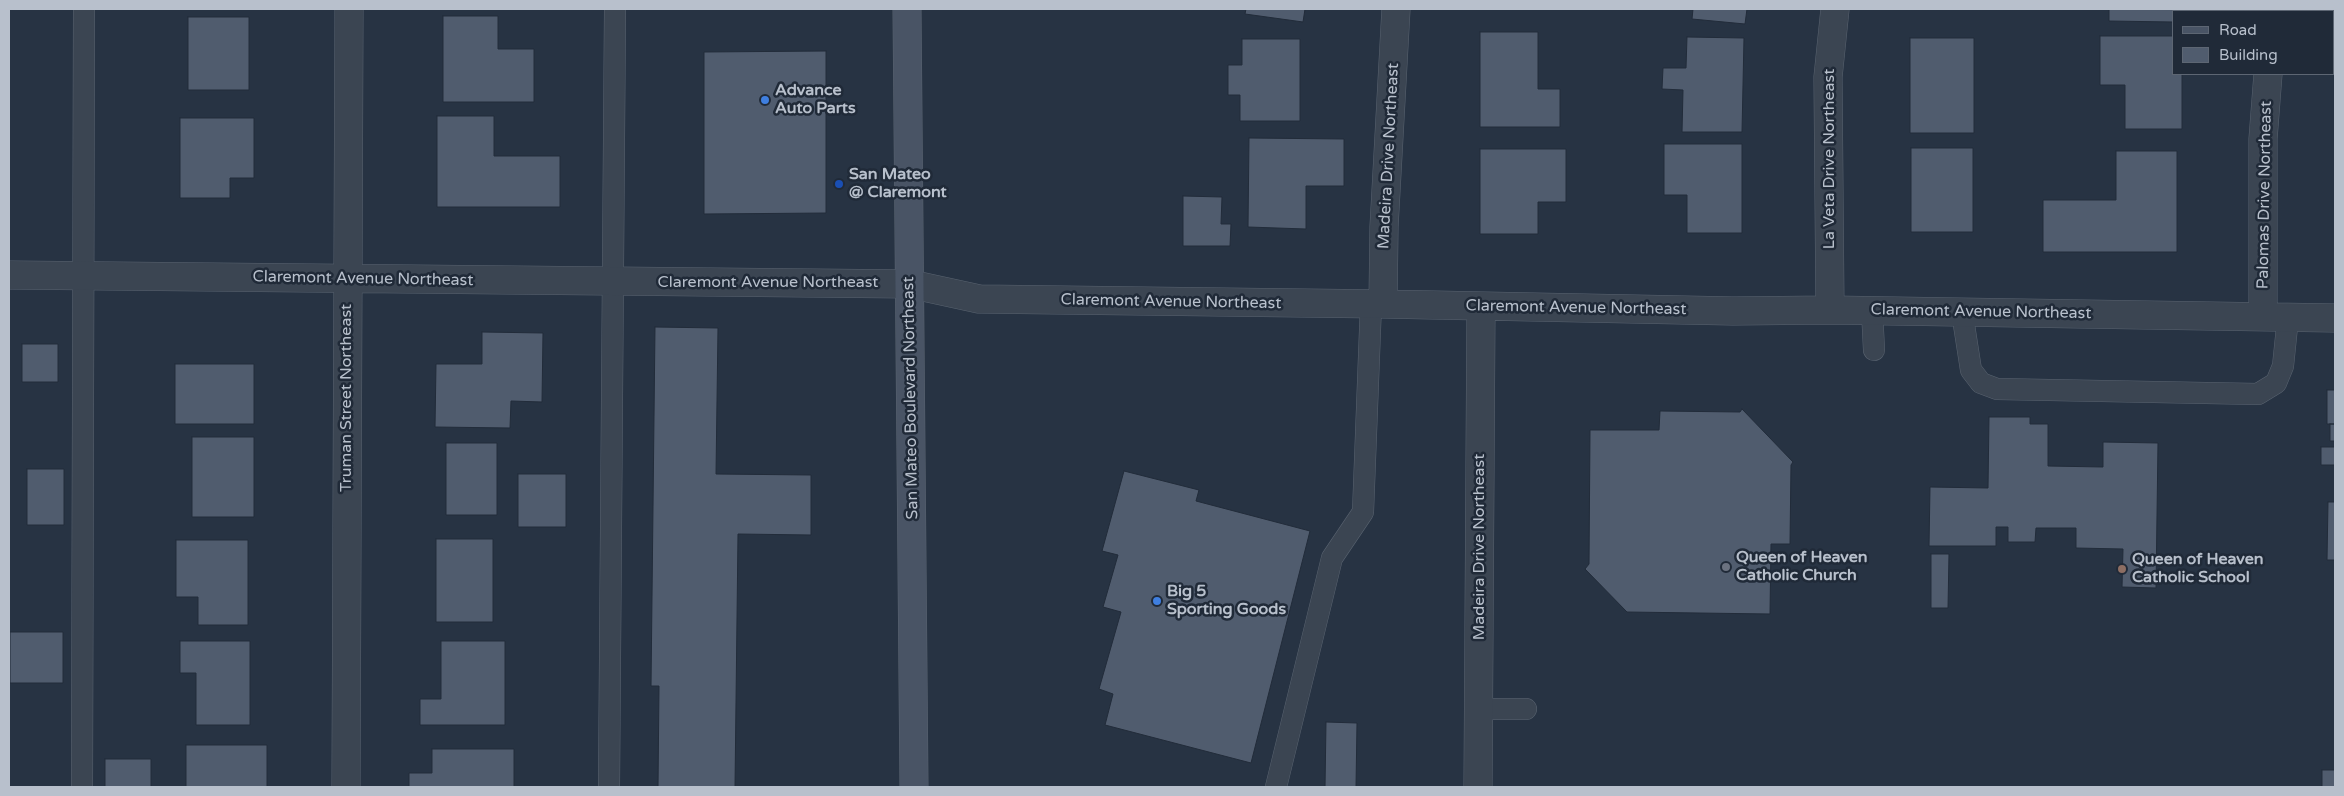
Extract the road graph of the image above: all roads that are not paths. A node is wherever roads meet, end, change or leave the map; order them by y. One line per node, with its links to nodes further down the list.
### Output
1 (84, 9): 9 (lane)
2 (349, 9): 10 (street, Truman Street Northeast)
3 (615, 9): 11 (lane)
4 (907, 9): 12 (main road, San Mateo Boulevard Northeast)
5 (1396, 9): 13 (street, Madeira Drive Northeast)
6 (1835, 9): 15 (street, La Veta Drive Northeast)
7 (2268, 75): 18 (street, Palomas Drive Northeast)
8 (9, 274): 9 (street, Claremont Avenue Northeast)
9 (82, 275): 10 (street, Claremont Avenue Northeast); 23 (lane)
10 (348, 279): 11 (street, Claremont Avenue Northeast); 24 (street, Truman Street Northeast)
11 (613, 282): 12 (street, Claremont Avenue Northeast); 25 (lane)
12 (910, 284): 13 (street, Claremont Avenue Northeast); 26 (main road, San Mateo Boulevard Northeast)
13 (1377, 304): 14 (street, Claremont Avenue Northeast); 27 (lane)
14 (1482, 307): 15 (street, Claremont Avenue Northeast); 21 (street, Madeira Drive Northeast)
15 (1830, 310): 16 (street, Claremont Avenue Northeast)
16 (1872, 310): 17 (street, Claremont Avenue Northeast); 20 (lane)
17 (1962, 312): 18 (street, Claremont Avenue Northeast); 18 (lane)
18 (2276, 317): 19 (street, Claremont Avenue Northeast)
19 (2335, 318)
20 (1874, 350)
21 (1479, 709): 22 (lane); 28 (street, Madeira Drive Northeast)
22 (1526, 709)
23 (82, 787)
24 (346, 787)
25 (609, 787)
26 (914, 787)
27 (1276, 787)
28 (1478, 787)

